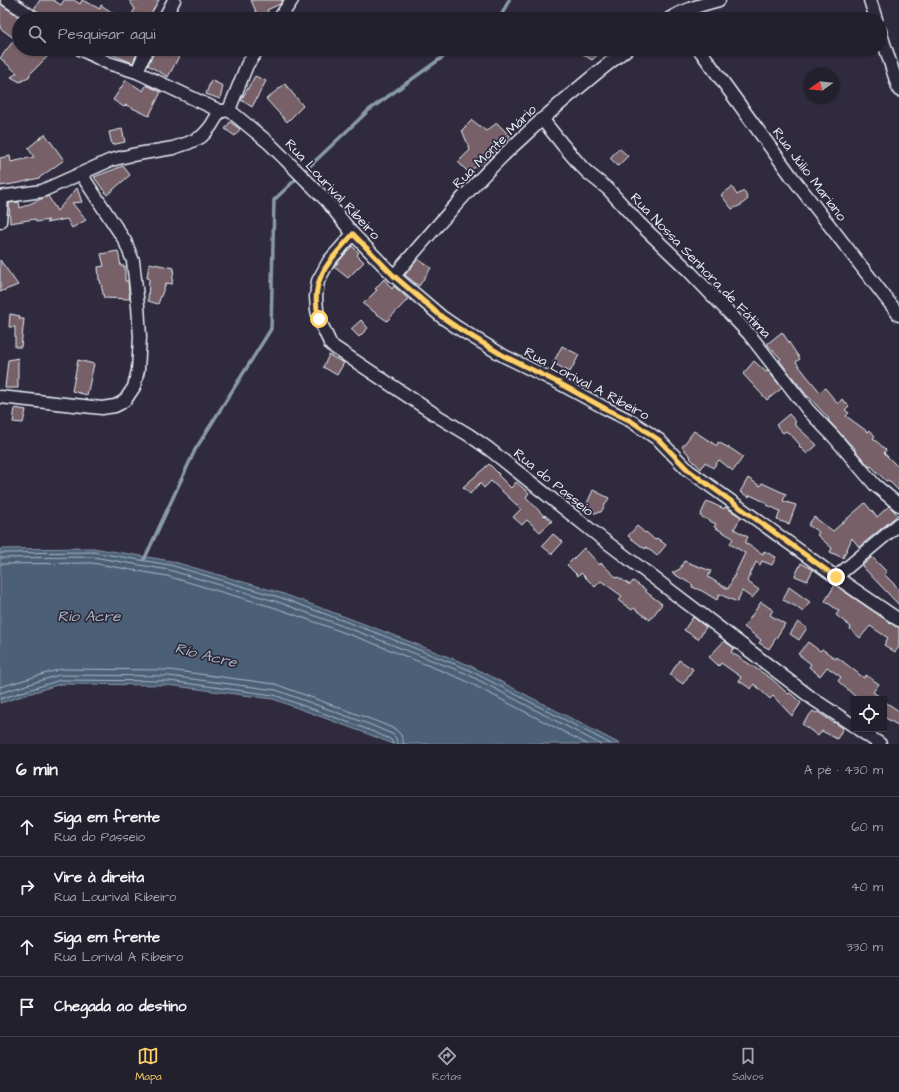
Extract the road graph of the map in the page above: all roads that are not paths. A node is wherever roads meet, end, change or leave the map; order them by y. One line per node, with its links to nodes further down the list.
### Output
1 (7, 0): 6 (street)
2 (174, 0): 7 (street)
3 (292, 0): 8 (street)
4 (718, 0): 9 (street)
5 (870, 0): 10 (street)
6 (25, 12)
7 (168, 12)
8 (284, 12)
9 (684, 12)
10 (874, 12)
11 (887, 53): 18 (street)
12 (94, 56): 17 (street, Rua Lourival Ribeiro)
13 (144, 56): 17 (street)
14 (253, 56): 19 (street)
15 (618, 56): 20 (street, Rua Monte Mário)
16 (705, 56): 26 (street, Rua Júlio Mariano)
17 (137, 72): 19 (street, Rua Lourival Ribeiro)
18 (899, 90)
19 (225, 111): 21 (street); 24 (street, Rua Lourival Ribeiro)
20 (542, 119): 25 (street, Rua Monte Mário); 28 (street, Rua Nossa Senhora de Fátima)
21 (81, 174): 22 (street); 27 (street)
22 (1, 197): 23 (street)
23 (0, 222)
24 (353, 234): 25 (street, Rua Lourival Ribeiro); 32 (street, Rua do Passeio)
25 (394, 276): 30 (street, Rua Lorival A Ribeiro)
26 (899, 315)
27 (0, 398)
28 (899, 505)
29 (899, 524): 30 (street)
30 (836, 577): 31 (street, Rua Lorival A Ribeiro)
31 (899, 620)
32 (851, 724)
33 (862, 732): 34 (street)
34 (880, 744)

